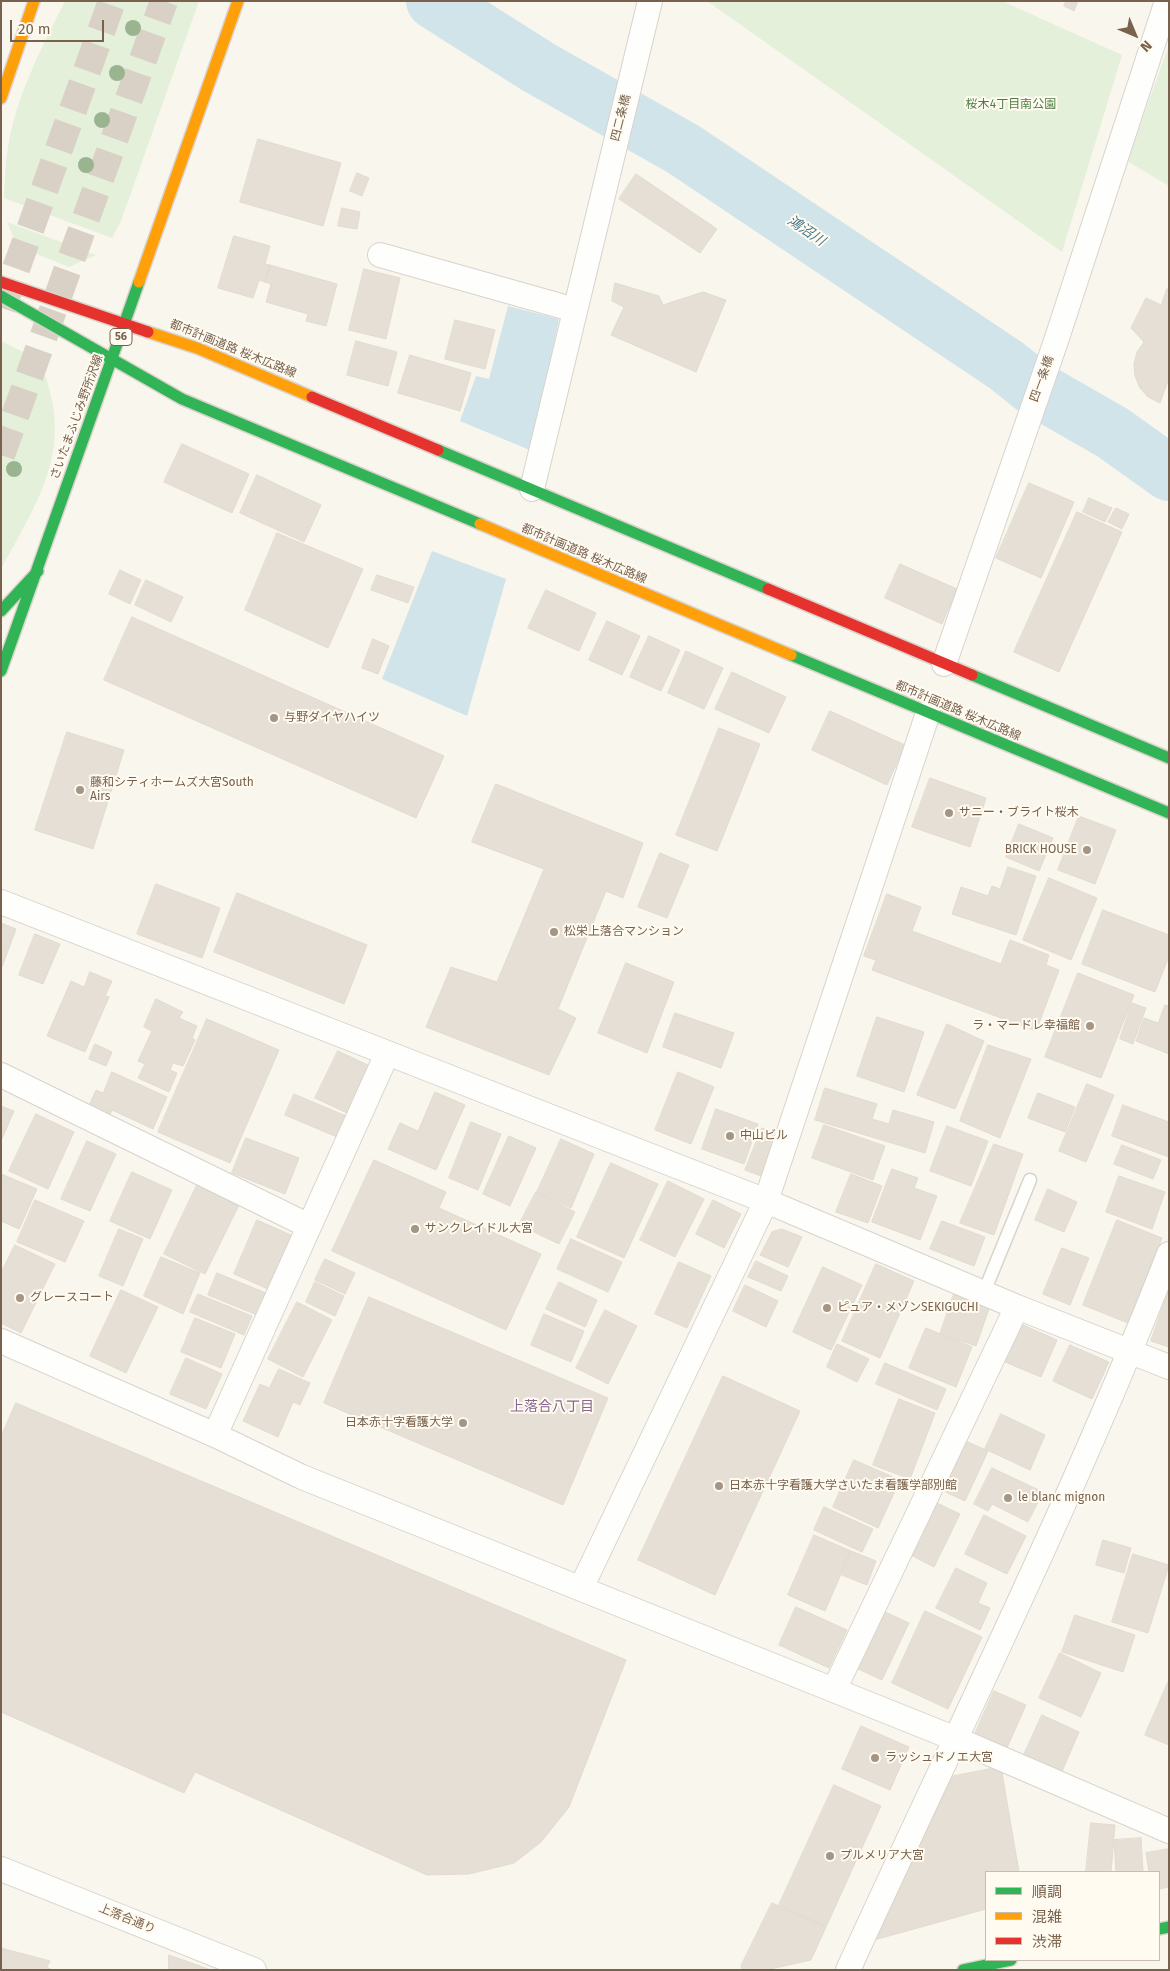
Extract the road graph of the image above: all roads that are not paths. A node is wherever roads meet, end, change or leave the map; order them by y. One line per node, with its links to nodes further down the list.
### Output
1 (34, 1): 5 (main road)
2 (238, 1): 10 (main road, さいたまふじみ野所沢線 / 56)
3 (650, 1): 9 (street, 四二条橋)
4 (1167, 1): 15 (street, 四一条橋)
5 (1, 98)
6 (380, 255): 9 (street)
7 (1, 282): 10 (main road, 都市計画道路 桜木広路線)
8 (1, 296): 11 (main road, 都市計画道路 桜木広路線)
9 (575, 310): 12 (street, 四二条橋)
10 (126, 322): 11 (main road, さいたまふじみ野所沢線 / 56); 12 (main road, 都市計画道路 桜木広路線)
11 (112, 361): 13 (main road, さいたまふじみ野所沢線 / 56); 17 (main road, 都市計画道路 桜木広路線)
12 (532, 489): 15 (main road, 都市計画道路 桜木広路線)
13 (38, 571): 14 (main road); 16 (main road, さいたまふじみ野所沢線 / 56)
14 (1, 610)
15 (944, 664): 18 (main road, 都市計画道路 桜木広路線)
16 (1, 671)
17 (928, 713): 19 (main road, 都市計画道路 桜木広路線); 24 (street)
18 (1169, 758)
19 (1169, 813)
20 (1, 902): 21 (street)
21 (386, 1054): 24 (street); 25 (street)
22 (1, 1075): 25 (street)
23 (1030, 1180): 27 (lane)
24 (766, 1201): 27 (street); 33 (street)
25 (309, 1226): 32 (street)
26 (1169, 1254): 30 (street)
27 (984, 1292): 28 (street)
28 (1017, 1307): 30 (street); 34 (street)
29 (1, 1341): 32 (street)
30 (1131, 1351): 31 (street); 35 (street)
31 (1169, 1366)
32 (215, 1435): 33 (street)
33 (581, 1588): 34 (street)
34 (834, 1690): 35 (street)
35 (956, 1739): 36 (street); 40 (street)
36 (1169, 1831)
37 (4, 1876): 39 (street, 上落合通り)
38 (1006, 1961): 41 (main road)
39 (254, 1970)
40 (848, 1970)
41 (963, 1970)

